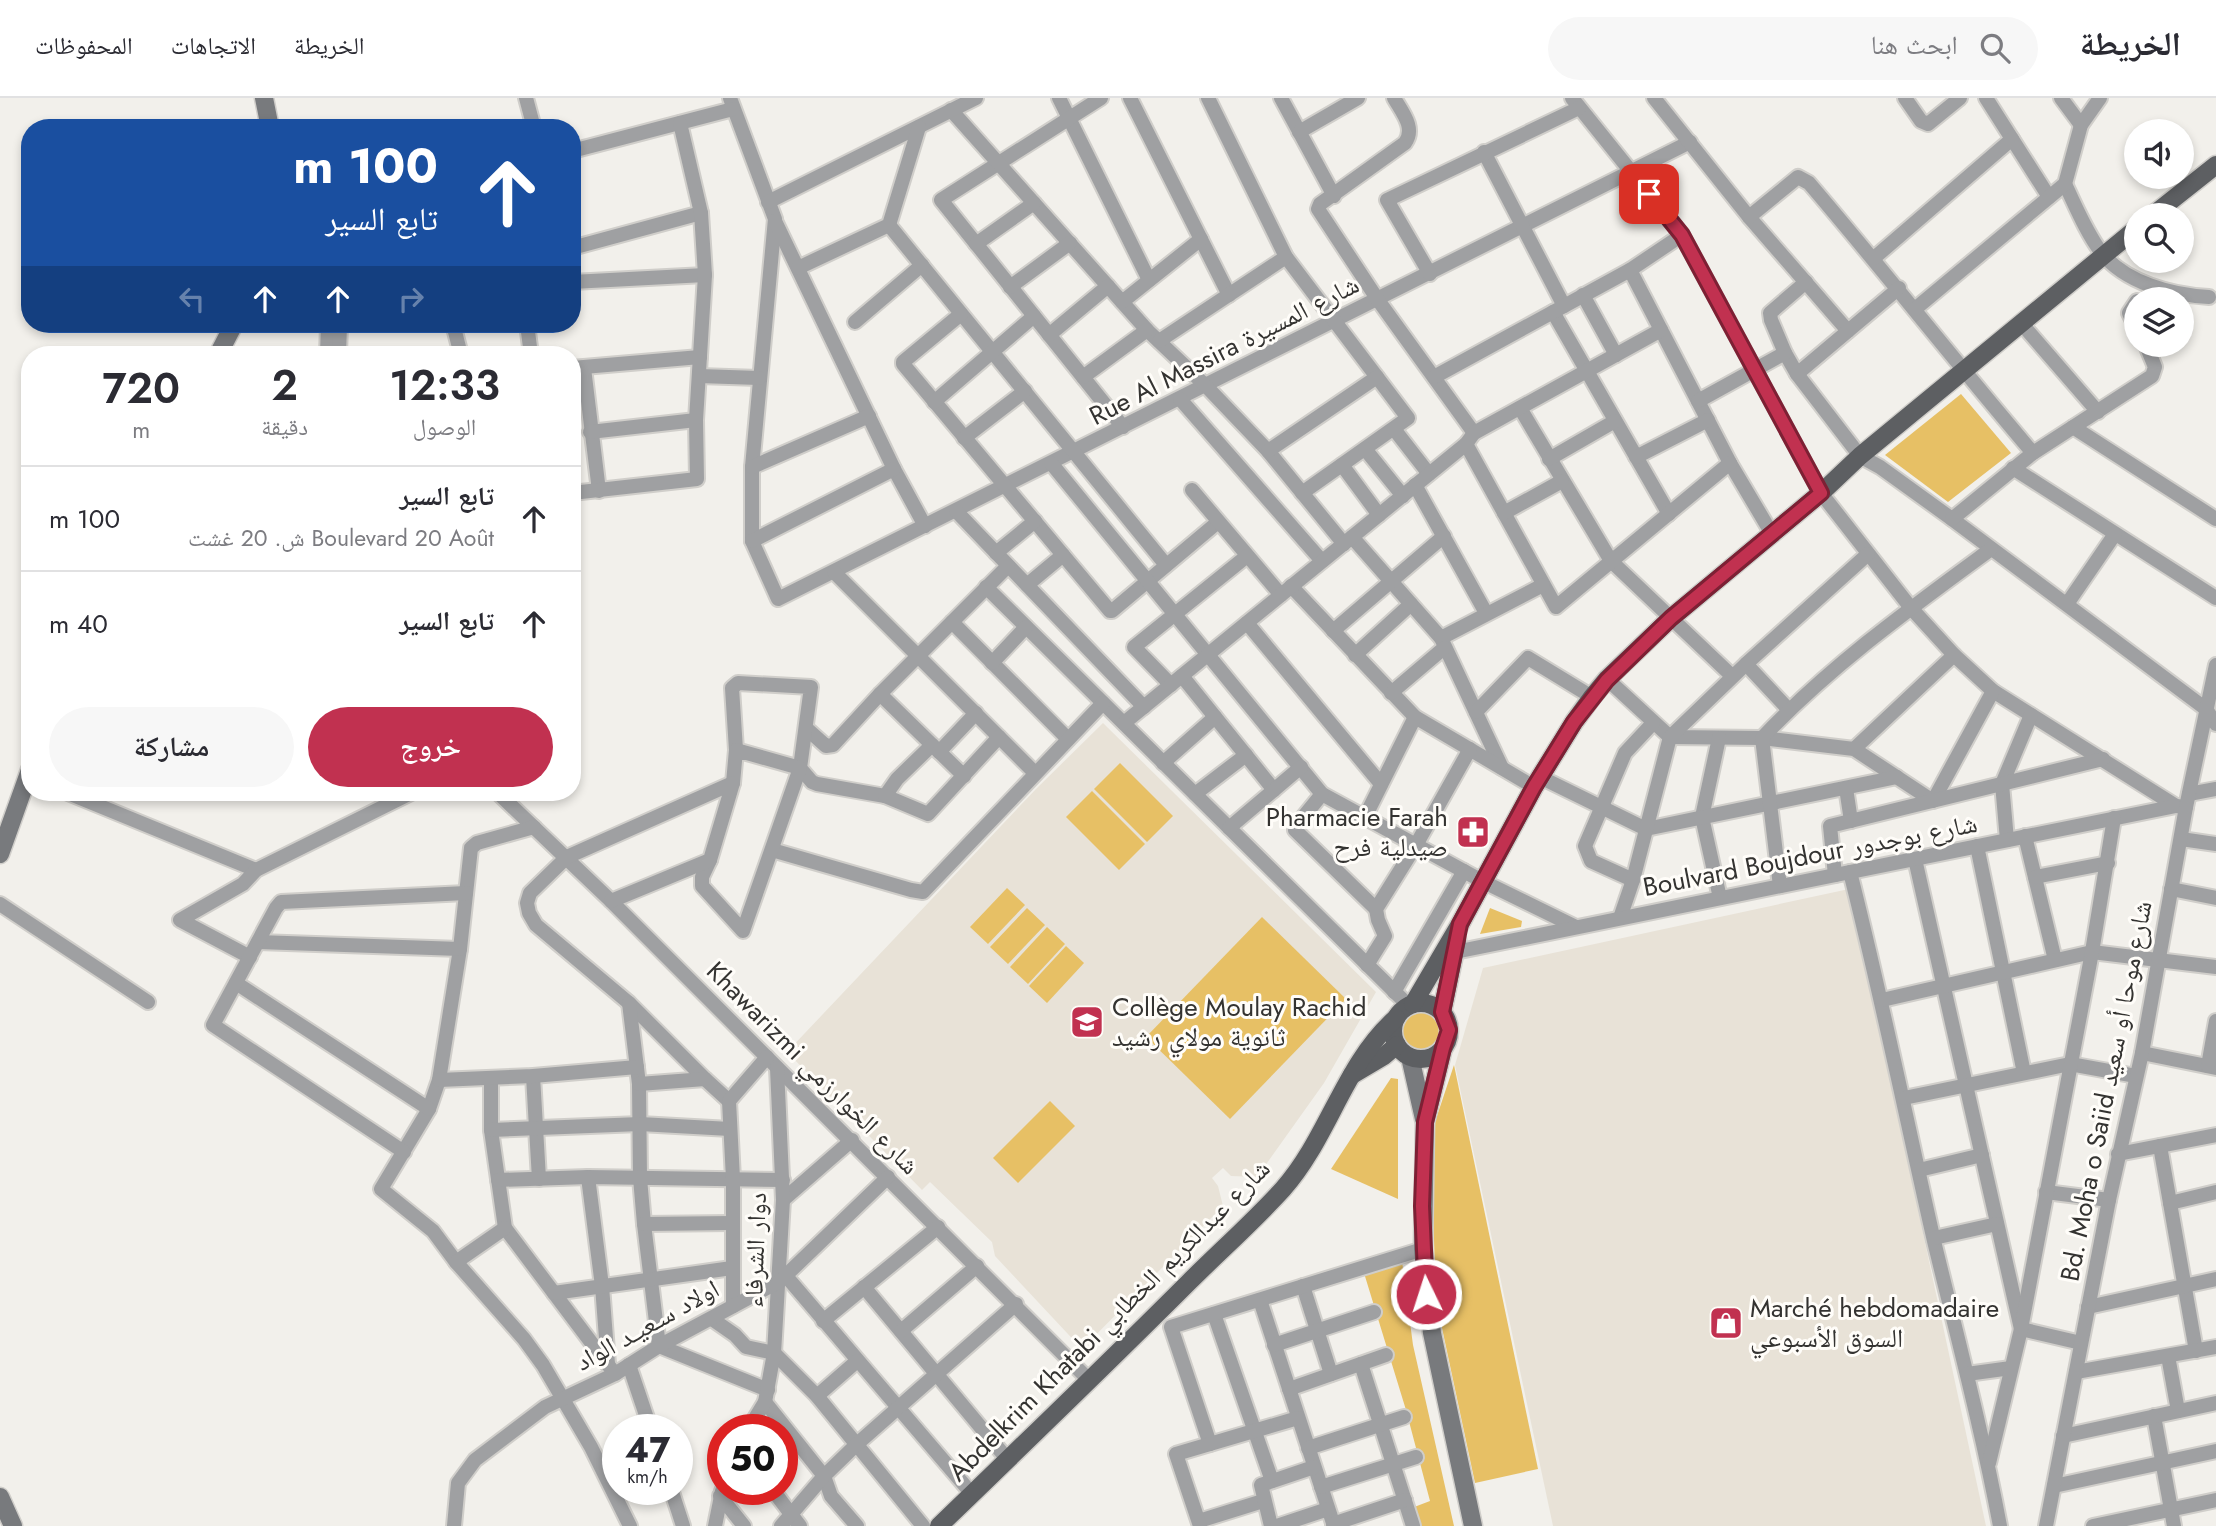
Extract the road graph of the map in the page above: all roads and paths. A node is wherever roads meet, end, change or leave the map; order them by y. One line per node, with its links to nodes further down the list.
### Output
1 (264, 98): 21 (main road)
2 (526, 98): 22 (street)
3 (976, 98): 19 (street)
4 (1059, 98): 20 (street)
5 (1101, 98): 20 (street)
6 (1130, 98): 47 (street)
7 (1208, 98): 52 (street)
8 (1281, 98): 26 (street)
9 (1358, 98): 26 (street)
10 (1394, 98): 35 (street)
11 (1654, 98): 28 (street)
12 (1905, 98): 13 (street)
13 (1960, 98)
14 (1986, 98): 27 (street)
15 (2061, 98): 24 (street)
16 (2100, 98): 24 (street)
17 (1576, 103): 30 (street); 33 (street)
18 (732, 104): 23 (street); 37 (street)
19 (951, 110): 25 (street); 31 (street)
20 (1069, 118): 31 (street); 59 (street)
21 (268, 119)
22 (532, 119)
23 (680, 123): 29 (street); 40 (street)
24 (2081, 125): 34 (street)
25 (919, 127): 37 (street); 43 (street)
26 (1299, 132): 35 (street)
27 (2012, 139): 36 (street); 53 (street)
28 (1690, 142): 33 (street, Rue Al Massira شارع المسيرة); 41 (street)
29 (581, 149)
30 (1484, 152): 44 (street); 57 (street)
31 (998, 162): 38 (street); 49 (street)
32 (2216, 165): 39 (main road)
33 (1632, 173): 44 (street, Rue Al Massira شارع المسيرة); 45 (street)
34 (2066, 184): 36 (street); 51 (street)
35 (1334, 196): 69 (street)
36 (2049, 197): 72 (street)
37 (768, 202): 42 (street)
38 (1034, 203): 48 (street); 49 (street)
39 (2167, 203)
40 (701, 213): 50 (street); 58 (street)
41 (1749, 217): 53 (street); 61 (street)
42 (775, 219): 55 (street); 97 (street)
43 (889, 225): 54 (street); 55 (street)
44 (1524, 227): 57 (street, Rue Al Massira شارع المسيرة); 71 (street)
45 (1682, 235): 56 (street); 89 (street)
46 (2124, 238): 51 (main road)
47 (1201, 239): 59 (street); 66 (street)
48 (1070, 243): 62 (street); 64 (street)
49 (976, 244): 64 (street)
50 (581, 246)
51 (2103, 254): 63 (street); 77 (main road)
52 (1286, 257): 66 (street); 75 (street)
53 (1874, 258): 65 (street)
54 (922, 265): 73 (street); 76 (street)
55 (798, 268): 106 (street)
56 (1630, 270): 67 (street); 79 (street)
57 (1430, 274): 69 (street, Rue Al Massira شارع المسيرة)
58 (705, 275): 60 (street); 86 (street)
59 (1149, 280): 70 (street)
60 (581, 282)
61 (1806, 282): 80 (street); 84 (street)
62 (1108, 286): 70 (street); 81 (street)
63 (2152, 286): 68 (street)
64 (1010, 287): 74 (street)
65 (1899, 288): 72 (street); 80 (street)
66 (1229, 295): 82 (street)
67 (1583, 295): 71 (street); 85 (street)
68 (2209, 297)
69 (1378, 300): 75 (street, Rue Al Massira شارع المسيرة); 96 (street)
70 (1122, 302): 78 (street)
71 (1558, 309): 91 (street); 96 (street)
72 (1915, 309): 90 (street)
73 (961, 314): 83 (street); 103 (street)
74 (1034, 316): 81 (street); 83 (street)
75 (1336, 321): 95 (street); 99 (street, Rue Al Massira شارع المسيرة)
76 (855, 322)
77 (2021, 323): 90 (main road); 105 (street)
78 (1147, 330): 82 (street); 94 (street)
79 (1661, 330): 85 (street); 102 (street)
80 (1848, 331): 92 (street)
81 (1049, 335): 94 (street)
82 (1159, 341): 99 (street)
83 (992, 352): 100 (street); 103 (street)
84 (1785, 352): 89 (street); 92 (street)
85 (1616, 355): 91 (street)
86 (701, 357): 88 (street); 93 (street)
87 (2151, 357): 105 (street)
88 (581, 368)
89 (1753, 370): 102 (street); 137 (street)
90 (1964, 370): 119 (street); 120 (main road)
91 (1586, 371): 104 (street); 109 (street)
92 (1797, 374): 120 (street)
93 (699, 376): 97 (street); 108 (street)
94 (1083, 377): 110 (street)
95 (1377, 377): 112 (street); 118 (street)
96 (1434, 377): 115 (street)
97 (760, 378): 126 (street)
98 (581, 384): 113 (street)
99 (1206, 386): 101 (street, Rue Al Massira شارع المسيرة); 118 (street)
100 (1025, 391): 114 (street); 117 (street)
101 (1180, 399): 110 (street, Rue Al Massira شارع المسيرة); 158 (street)
102 (1698, 401): 107 (street)
103 (934, 402): 114 (street)
104 (1520, 408): 115 (street); 122 (street)
105 (2098, 412): 111 (street)
106 (869, 416): 126 (street); 128 (street)
107 (1708, 420): 121 (street); 124 (street)
108 (696, 421): 113 (street); 134 (street)
109 (1615, 421): 121 (street); 122 (street)
110 (1123, 427): 117 (street, Rue Al Massira شارع المسيرة)
111 (2073, 427): 119 (street); 144 (street)
112 (1394, 429): 116 (street); 129 (street)
113 (590, 432): 134 (street)
114 (964, 438): 132 (street)
115 (1470, 438): 129 (street); 140 (street)
116 (1365, 449): 125 (street); 138 (street)
117 (1074, 452): 123 (street, Rue Al Massira شارع المسيرة); 160 (street)
118 (1268, 452): 136 (street)
119 (2033, 453): 127 (street)
120 (1860, 456): 137 (main road); 143 (street)
121 (1636, 457): 141 (street)
122 (1549, 459): 130 (street)
123 (1051, 463): 132 (street, Rue Al Massira شارع المسيرة); 163 (street)
124 (1730, 463): 141 (street); 148 (street)
125 (1342, 465): 136 (street); 142 (street)
126 (752, 467): 152 (street)
127 (2013, 468): 143 (street); 149 (street)
128 (894, 469): 147 (street); 152 (street)
129 (1429, 474): 131 (street)
130 (1562, 481): 140 (street); 159 (street)
131 (1415, 485): 138 (street); 150 (street)
132 (1005, 486): 139 (street, Rue Al Massira شارع المسيرة); 145 (street)
133 (1192, 490): 146 (street)
134 (599, 491): 135 (street)
135 (581, 492)
136 (1301, 493): 151 (street)
137 (1821, 493): 148 (main road); 155 (street)
138 (1402, 496): 142 (street)
139 (956, 511): 147 (street, Rue Al Massira شارع المسيرة); 154 (street)
140 (1504, 513): 166 (street)
141 (1669, 514): 159 (street)
142 (1380, 515): 151 (street)
143 (1952, 519): 153 (street)
144 (2216, 519)
145 (1035, 521): 154 (street); 156 (street)
146 (1218, 522): 157 (street); 160 (street)
147 (925, 526): 162 (street, Rue Al Massira شارع المسيرة)
148 (1772, 534): 175 (main road)
149 (2115, 534): 169 (street); 171 (street)
150 (1444, 536): 164 (street); 173 (street)
151 (1348, 540): 158 (street); 164 (street)
152 (752, 541): 162 (street, Rue Al Massira شارع المسيرة)
153 (1991, 548): 171 (street); 172 (street)
154 (996, 553): 161 (street)
155 (1868, 554): 172 (street); 186 (street)
156 (1063, 555): 163 (street); 165 (street)
157 (1247, 556): 168 (street); 174 (street)
158 (1322, 561): 168 (street)
159 (1611, 561): 166 (street); 175 (street)
160 (1167, 565): 163 (street)
161 (1008, 566): 165 (street); 167 (street)
162 (834, 572): 184 (street)
163 (1148, 580): 174 (street)
164 (1391, 582): 170 (street); 179 (street)
165 (1027, 585): 197 (street)
166 (1543, 585): 173 (street)
167 (986, 587): 176 (street); 178 (street)
168 (1286, 591): 177 (street); 179 (street)
169 (2216, 598)
170 (1411, 604): 180 (street); 182 (street)
171 (2067, 604): 198 (street)
172 (1911, 608): 183 (street); 199 (street)
173 (1486, 613): 180 (street)
174 (1176, 614): 181 (street); 189 (street)
175 (1671, 618): 188 (street); 190 (main road)
176 (952, 622): 184 (street); 185 (street)
177 (1247, 623): 181 (street); 229 (street)
178 (1026, 627): 185 (street); 196 (street)
179 (1333, 631): 182 (street)
180 (1442, 643): 192 (street); 200 (street)
181 (1209, 654): 189 (street); 221 (street)
182 (1355, 655): 192 (street)
183 (1954, 655): 191 (street); 215 (street)
184 (918, 656): 193 (street); 201 (street)
185 (992, 663): 213 (street)
186 (1746, 664): 188 (street); 199 (street)
187 (2216, 665): 194 (street, Bd. Moha o Saiid شارع موحا أو سعيد)
188 (1732, 676): 210 (street)
189 (1176, 680): 197 (street); 203 (street)
190 (1607, 680): 195 (main road); 206 (street)
191 (1993, 691): 202 (street); 241 (street)
192 (1391, 692): 204 (street)
193 (880, 694): 208 (street); 214 (street)
194 (2213, 694): 198 (street, Bd. Moha o Saiid شارع موحا أو سعيد)
195 (1592, 697): 200 (street); 227 (main road)
196 (1103, 703): 205 (street); 213 (street)
197 (1144, 707): 205 (street)
198 (2206, 709): 207 (street); 242 (street, Bd. Moha o Saiid شارع موحا أو سعيد)
199 (1789, 710): 212 (street)
200 (1476, 712): 223 (street)
201 (976, 713): 209 (street); 214 (street)
202 (2031, 715): 219 (street); 230 (street)
203 (1215, 717): 218 (street); 220 (street)
204 (1415, 717): 217 (street); 229 (street)
205 (1124, 723): 220 (street)
206 (1653, 723): 210 (street); 244 (street)
207 (2216, 724)
208 (807, 729): 216 (street); 222 (street)
209 (999, 737): 224 (street); 225 (street)
210 (1670, 737): 211 (street); 251 (street)
211 (1719, 738): 212 (street); 246 (street)
212 (1762, 738): 215 (street); 243 (street)
213 (1068, 739): 224 (street)
214 (936, 748): 225 (street); 237 (street)
215 (1854, 749): 226 (street)
216 (736, 750): 222 (street); 228 (street)
217 (1470, 750): 223 (street); 256 (street)
218 (1246, 755): 233 (street); 234 (street)
219 (2103, 759): 230 (street); 242 (street)
220 (1163, 762): 234 (street)
221 (1300, 767): 233 (street); 235 (street)
222 (800, 768): 237 (street); 258 (street)
223 (1503, 770): 227 (street)
224 (1035, 773): 258 (street)
225 (964, 776): 237 (street)
226 (1897, 777): 231 (street); 241 (street)
227 (1537, 782): 244 (street); 270 (main road)
228 (733, 783): 260 (street); 262 (street)
229 (1381, 784): 245 (street)
230 (2002, 784): 241 (street); 254 (street)
231 (1846, 788): 243 (street); 248 (street)
232 (2216, 789): 242 (street, Boulvard Boujdour شارع بوجدور)
233 (1273, 790): 250 (street)
234 (1195, 794): 250 (street)
235 (1322, 794): 245 (street); 278 (street)
236 (21, 796): 259 (main road)
237 (885, 796)
238 (88, 801): 264 (street)
239 (395, 801): 264 (street)
240 (506, 801): 249 (street, Khawarizmi شارع الخوارزمي)
241 (1933, 801): 248 (street)
242 (2184, 802): 247 (street, Boulvard Boujdour شارع بوجدور); 253 (street, Bd. Moha o Saiid شارع موحا أو سعيد)
243 (1769, 803): 246 (street); 271 (street)
244 (1600, 806): 251 (street); 269 (street)
245 (1365, 817): 256 (street)
246 (1702, 817): 251 (street); 274 (street)
247 (2114, 818): 252 (street, Boulvard Boujdour شارع بوجدور); 263 (street)
248 (1851, 821): 267 (street)
249 (534, 827): 260 (street, Khawarizmi شارع الخوارزمي); 273 (street)
250 (1228, 828): 289 (street)
251 (1646, 829): 269 (street)
252 (2025, 836): 254 (street, Boulvard Boujdour شارع بوجدور); 268 (street)
253 (2181, 839): 255 (street); 272 (street, Bd. Moha o Saiid شارع موحا أو سعيد)
254 (2007, 840): 257 (street, Boulvard Boujdour شارع بوجدور)
255 (2216, 844)
256 (1416, 845): 265 (street); 278 (street)
257 (1977, 846): 261 (street, Boulvard Boujdour شارع بوجدور); 291 (street)
258 (772, 850): 262 (street)
259 (0, 854)
260 (566, 857): 276 (street, Khawarizmi شارع الخوارزمي); 297 (street)
261 (1915, 859): 266 (street, Boulvard Boujdour شارع بوجدور); 293 (street)
262 (710, 860): 276 (street)
263 (2108, 863): 268 (street); 284 (street)
264 (256, 870): 286 (street)
265 (1464, 871): 270 (street); 294 (street)
266 (1850, 872): 267 (street, Boulvard Boujdour شارع بوجدور); 295 (street)
267 (1835, 875): 271 (street, Boulvard Boujdour شارع بوجدور)
268 (2035, 877): 287 (street)
269 (1633, 880): 279 (street)
270 (1482, 881): 280 (main road); 281 (street)
271 (1780, 886): 274 (street, Boulvard Boujdour شارع بوجدور)
272 (2171, 889): 275 (street); 288 (street, Bd. Moha o Saiid شارع موحا أو سعيد)
273 (466, 893): 282 (street); 283 (street)
274 (1720, 898): 279 (street, Boulvard Boujdour شارع بوجدور)
275 (2216, 898)
276 (611, 901): 304 (street, Khawarizmi شارع الخوارزمي)
277 (0, 904): 296 (street)
278 (1376, 909): 289 (street)
279 (1620, 918): 281 (street, Boulvard Boujdour شارع بوجدور)
280 (1460, 924): 285 (main road); 298 (main road, Abdelkrim Khatabi شارع عبدالكريم الخطابي)
281 (1576, 928): 285 (street, Boulvard Boujdour شارع بوجدور)
282 (258, 942): 283 (street); 286 (street)
283 (460, 949): 314 (street)
284 (2092, 951): 287 (street); 288 (street); 305 (street)
285 (1455, 952): 299 (main road)
286 (250, 957): 292 (street)
287 (2056, 960): 291 (street)
288 (2157, 960): 290 (street); 303 (street, Bd. Moha o Saiid شارع موحا أو سعيد)
289 (1367, 965): 294 (street)
290 (2216, 967)
291 (2003, 972): 293 (street); 308 (street)
292 (236, 983): 319 (street); 328 (street)
293 (1943, 986): 295 (street); 316 (street)
294 (1394, 992): 298 (street)
295 (1882, 1000): 317 (street)
296 (148, 1002)
297 (629, 1003): 306 (street); 313 (street)
298 (1406, 1009): 299 (main road); 302 (main road); 309 (main road, Abdelkrim Khatabi شارع عبدالكريم الخطابي)
299 (1442, 1012): 301 (main road)
300 (2216, 1021): 307 (street)
301 (1443, 1048): 302 (main road); 320 (main road)
302 (1404, 1051): 309 (main road); 320 (main road)
303 (2142, 1053): 307 (street); 311 (street, Bd. Moha o Saiid شارع موحا أو سعيد)
304 (772, 1062): 318 (street); 326 (street, Khawarizmi شارع الخوارزمي); 338 (street, دوار الشرفاء)
305 (2070, 1064): 308 (street); 311 (street); 339 (street)
306 (637, 1067): 310 (street); 315 (street)
307 (2212, 1067)
308 (2024, 1073): 316 (street)
309 (1352, 1075): 390 (main road, Abdelkrim Khatabi شارع عبدالكريم الخطابي)
310 (533, 1076): 312 (street); 322 (street)
311 (2136, 1076): 329 (street, Bd. Moha o Saiid شارع موحا أو سعيد)
312 (491, 1078): 314 (street); 324 (street)
313 (705, 1079): 315 (street); 318 (street)
314 (439, 1080): 319 (street)
315 (639, 1084): 321 (street)
316 (1966, 1086): 317 (street); 330 (street)
317 (1903, 1098): 331 (street)
318 (729, 1101): 323 (street)
319 (429, 1109): 328 (street)
320 (1425, 1122): 350 (main road)
321 (640, 1124): 322 (street); 323 (street); 334 (street)
322 (535, 1127): 324 (street); 335 (street)
323 (730, 1129): 336 (street)
324 (491, 1130): 337 (street)
325 (2216, 1135): 327 (street)
326 (852, 1140): 333 (street, Khawarizmi شارع الخوارزمي); 341 (street)
327 (2160, 1146): 329 (street); 343 (street)
328 (404, 1152): 351 (street)
329 (2118, 1154): 342 (street, Bd. Moha o Saiid شارع موحا أو سعيد)
330 (1982, 1155): 331 (street); 346 (street)
331 (1919, 1170): 349 (street)
332 (588, 1177): 334 (street); 335 (street); 357 (street)
333 (888, 1177): 347 (street, Khawarizmi شارع الخوارزمي); 354 (street, اولاد سـعيـد الواد)
334 (640, 1178): 336 (street); 345 (street)
335 (539, 1179): 337 (street)
336 (733, 1179): 338 (street); 344 (street)
337 (498, 1180): 348 (street)
338 (783, 1180): 341 (street, دوار الشرفاء)
339 (2046, 1192): 342 (street); 370 (street)
340 (2216, 1194): 343 (street)
341 (783, 1200): 354 (street, دوار الشرفاء)
342 (2109, 1200): 365 (street, Bd. Moha o Saiid شارع موحا أو سعيد)
343 (2170, 1203): 359 (street)
344 (732, 1223): 345 (street); 353 (street)
345 (644, 1224): 356 (street)
346 (1997, 1224): 349 (street); 370 (street)
347 (938, 1227): 352 (street, Khawarizmi شارع الخوارزمي); 360 (street)
348 (505, 1228): 351 (street); 361 (street)
349 (1934, 1238): 389 (street)
350 (1423, 1249): 358 (street); 448 (main road)
351 (456, 1262): 394 (street)
352 (977, 1266): 363 (street, Khawarizmi شارع الخوارزمي); 371 (street)
353 (732, 1268): 356 (street); 364 (street)
354 (783, 1278): 364 (street, اولاد سـعيـد الواد); 369 (street); 378 (street, دوار الشرفاء)
355 (2216, 1279): 359 (street)
356 (649, 1280): 357 (street); 375 (street)
357 (602, 1286): 361 (street); 385 (street)
358 (1303, 1286): 362 (street); 372 (street)
359 (2185, 1286): 365 (street); 377 (street)
360 (864, 1287): 369 (street); 371 (street)
361 (554, 1293): 385 (street)
362 (1259, 1300): 367 (street); 374 (street)
363 (1016, 1304): 387 (street); 390 (street, Khawarizmi شارع الخوارزمي)
364 (733, 1306): 368 (street, اولاد سـعيـد الواد)
365 (2088, 1307): 373 (street, Bd. Moha o Saiid شارع موحا أو سعيد)
366 (1374, 1312): 372 (street)
367 (1214, 1314): 404 (street); 407 (street)
368 (712, 1319): 375 (street, اولاد سـعيـد الواد); 378 (street)
369 (823, 1321): 381 (street)
370 (2021, 1329): 373 (street); 384 (street)
371 (901, 1331): 387 (street)
372 (1317, 1331): 374 (street); 388 (street)
373 (2081, 1343): 386 (street, Bd. Moha o Saiid شارع موحا أو سعيد)
374 (1275, 1345): 391 (street)
375 (659, 1346): 383 (street, اولاد سـعيـد الواد); 392 (street)
376 (2216, 1346): 377 (street)
377 (2196, 1351): 380 (street)
378 (774, 1353): 392 (street, دوار الشرفاء); 393 (street)
379 (1386, 1355): 382 (street)
380 (2168, 1356): 386 (street); 397 (street)
381 (857, 1361): 393 (street); 396 (street)
382 (1360, 1364): 388 (street); 403 (street)
383 (629, 1365): 385 (street, اولاد سـعيـد الواد); 398 (street)
384 (2011, 1368): 389 (street); 414 (street)
385 (612, 1370): 394 (street, اولاد سـعيـد الواد)
386 (2076, 1372): 405 (street, Bd. Moha o Saiid شارع موحا أو سعيد)
387 (936, 1374): 396 (street); 411 (street)
388 (1331, 1374): 391 (street)
389 (1967, 1374): 414 (street)
390 (1090, 1381): 411 (main road, Abdelkrim Khatabi شارع عبدالكريم الخطابي)
391 (1289, 1389): 402 (street)
392 (766, 1396): 399 (street, دوار الشرفاء); 416 (street)
393 (817, 1396): 406 (street)
394 (562, 1399): 435 (street, اولاد سـعيـد الواد); 436 (street)
395 (2216, 1403): 397 (street)
396 (898, 1409): 406 (street); 420 (street)
397 (2178, 1411): 400 (street)
398 (646, 1414)
399 (756, 1414)
400 (2154, 1416): 405 (street); 412 (street)
401 (1405, 1417): 403 (street)
402 (1298, 1418): 404 (street); 408 (street)
403 (1380, 1425): 408 (street); 413 (street)
404 (1254, 1431): 407 (street); 417 (street)
405 (2063, 1436): 418 (street, Bd. Moha o Saiid شارع موحا أو سعيد)
406 (856, 1444): 416 (street); 443 (street)
407 (1210, 1444): 432 (street)
408 (1308, 1448): 415 (street)
409 (2216, 1451): 412 (street)
410 (1416, 1457): 413 (street)
411 (1008, 1460): 420 (main road, Abdelkrim Khatabi شارع عبدالكريم الخطابي)
412 (2163, 1462): 418 (street); 430 (street)
413 (1393, 1464): 419 (street); 422 (street)
414 (1989, 1465): 449 (street)
415 (1314, 1467): 417 (street); 419 (street)
416 (824, 1476): 431 (street); 442 (street)
417 (1272, 1481): 424 (street)
418 (2054, 1486): 450 (street, Bd. Moha o Saiid شارع موحا أو سعيد)
419 (1321, 1487): 429 (street)
420 (972, 1494): 444 (main road, Abdelkrim Khatabi شارع عبدالكريم الخطابي)
421 (0, 1497): 434 (main road)
422 (1405, 1500): 433 (street); 447 (street)
423 (2216, 1500): 430 (street)
424 (1263, 1501): 432 (street); 445 (street)
425 (676, 1505): 437 (street)
426 (719, 1505): 438 (street)
427 (730, 1505): 439 (street)
428 (784, 1505): 431 (street)
429 (1328, 1509): 433 (street); 446 (street)
430 (2172, 1510): 451 (street); 452 (street)
431 (791, 1514): 440 (street); 441 (street)
432 (1199, 1524)
433 (1333, 1525)
434 (13, 1526)
435 (454, 1526)
436 (630, 1526)
437 (683, 1526)
438 (715, 1526)
439 (744, 1526)
440 (781, 1526)
441 (800, 1526)
442 (857, 1526)
443 (923, 1526)
444 (939, 1526)
445 (1271, 1526)
446 (1277, 1526)
447 (1413, 1526)
448 (1473, 1526)
449 (2000, 1526)
450 (2046, 1526)
451 (2093, 1526)
452 (2174, 1526)

